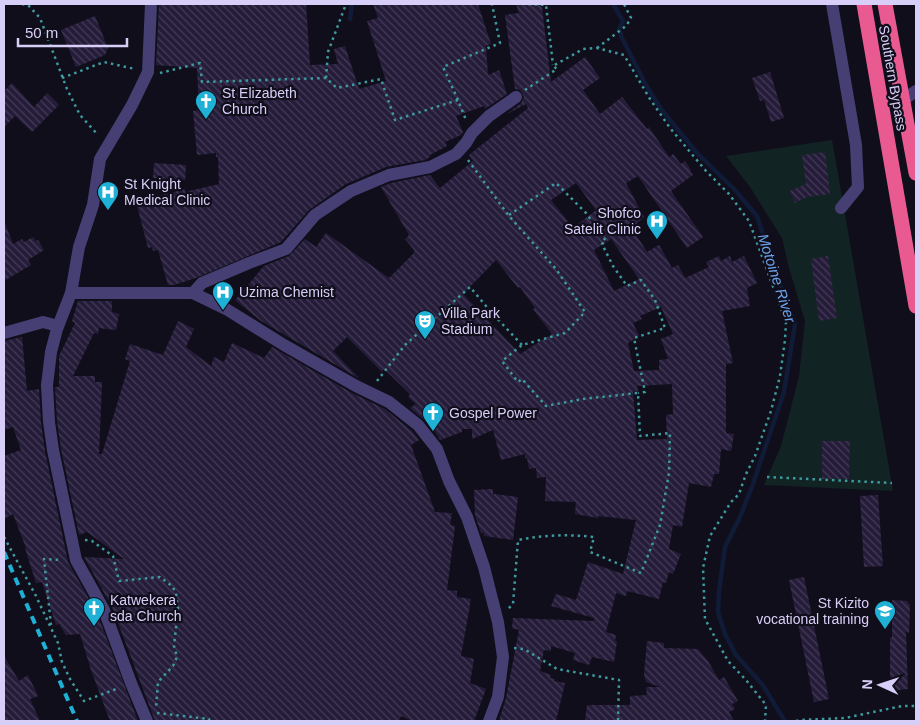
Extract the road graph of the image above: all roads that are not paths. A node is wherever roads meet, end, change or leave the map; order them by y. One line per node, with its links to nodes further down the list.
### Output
1 (151, 4): 10 (street)
2 (832, 4): 9 (street)
3 (864, 4): 12 (highway, Southern Bypass)
4 (885, 4): 7 (highway, Southern Bypass)
5 (916, 90): 7 (street)
6 (516, 96): 11 (street)
7 (903, 100): 8 (highway, Southern Bypass)
8 (916, 173)
9 (841, 208)
10 (71, 293): 11 (street); 13 (street)
11 (193, 293): 16 (street)
12 (916, 306)
13 (58, 326): 14 (street); 15 (street)
14 (4, 333)
15 (147, 721)
16 (489, 721)

